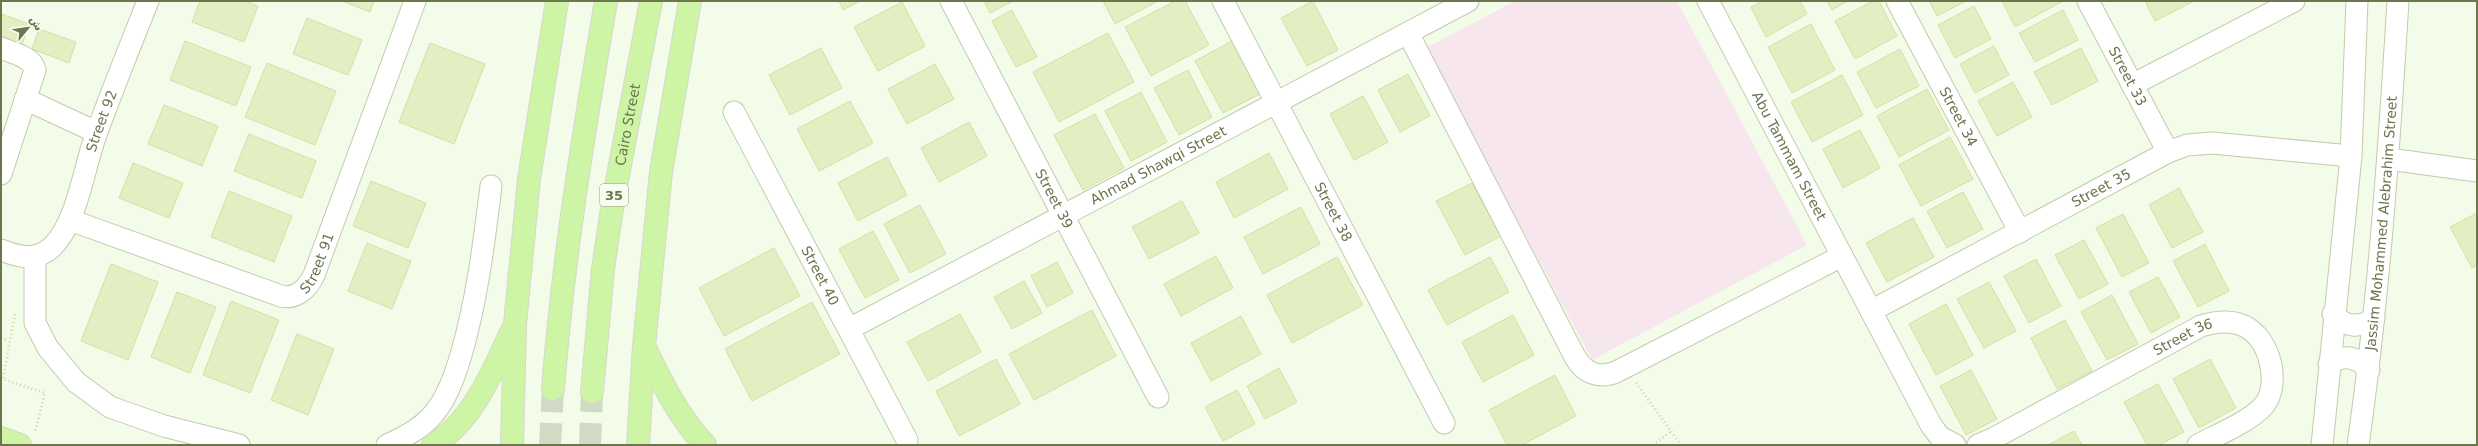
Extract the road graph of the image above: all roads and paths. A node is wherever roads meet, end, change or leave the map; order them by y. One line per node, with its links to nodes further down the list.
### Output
1 (148, 1): 22 (street, Street 92)
2 (416, 1): 30 (street, Street 91)
3 (557, 1): 38 (main road)
4 (606, 1): 45 (main road)
5 (651, 1): 46 (main road, Cairo Street / 35)
6 (690, 1): 41 (main road)
7 (951, 1): 29 (street, Street 39)
8 (1223, 1): 20 (street, Street 38)
9 (1468, 1): 16 (street, Ahmad Shawqi Street)
10 (1708, 1): 34 (street, Abu Tammam Street)
11 (1897, 1): 31 (street, Street 34)
12 (2088, 1): 18 (street, Street 33)
13 (2294, 1): 18 (street)
14 (2357, 1): 24 (street)
15 (2398, 1): 25 (street, Jassim Mohammed Alebrahim Street)
16 (1408, 33): 20 (street, Ahmad Shawqi Street); 43 (street)
17 (1, 48): 19 (street)
18 (2132, 85): 23 (street, Street 33)
19 (25, 99): 22 (street); 27 (street)
20 (1276, 103): 29 (street, Ahmad Shawqi Street); 48 (street, Street 38)
21 (734, 112): 39 (street, Street 40)
22 (96, 132): 30 (street, Street 92)
23 (2168, 152): 24 (street, Street 35); 31 (street, Street 35)
24 (2351, 156): 36 (street)
25 (2389, 159): 26 (street); 37 (street, Jassim Mohammed Alebrahim Street)
26 (2477, 171)
27 (1, 174)
28 (490, 186): 54 (street)
29 (1063, 216): 39 (street, Ahmad Shawqi Street); 47 (street, Street 39)
30 (70, 220): 33 (street, Street 92)
31 (2020, 232): 35 (street, Street 35)
32 (1, 250): 33 (street)
33 (35, 256): 53 (street)
34 (1842, 256): 35 (street, Abu Tammam Street); 43 (street)
35 (1871, 311): 61 (street)
36 (2333, 314): 37 (street); 42 (street)
37 (2374, 318): 44 (street, Jassim Mohammed Alebrahim Street)
38 (516, 324): 55 (main road); 56 (main road)
39 (849, 329): 51 (street, Street 40)
40 (1, 338): 52 (path)
41 (644, 346): 57 (main road); 58 (main road)
42 (2329, 364): 44 (street); 64 (street)
43 (1625, 368): 49 (path)
44 (2369, 370): 65 (street, Jassim Mohammed Alebrahim Street)
45 (553, 389)
46 (592, 392)
47 (1158, 396)
48 (1444, 423)
49 (1670, 432): 59 (path); 60 (path)
50 (1, 438): 52 (main road)
51 (906, 440)
52 (27, 441)
53 (239, 445)
54 (387, 445)
55 (432, 445)
56 (512, 445)
57 (638, 445)
58 (705, 445)
59 (1653, 445)
60 (1681, 445)
61 (1955, 445)
62 (1978, 445): 63 (street, Street 36)
63 (2198, 445)
64 (2322, 445)
65 (2358, 445)

